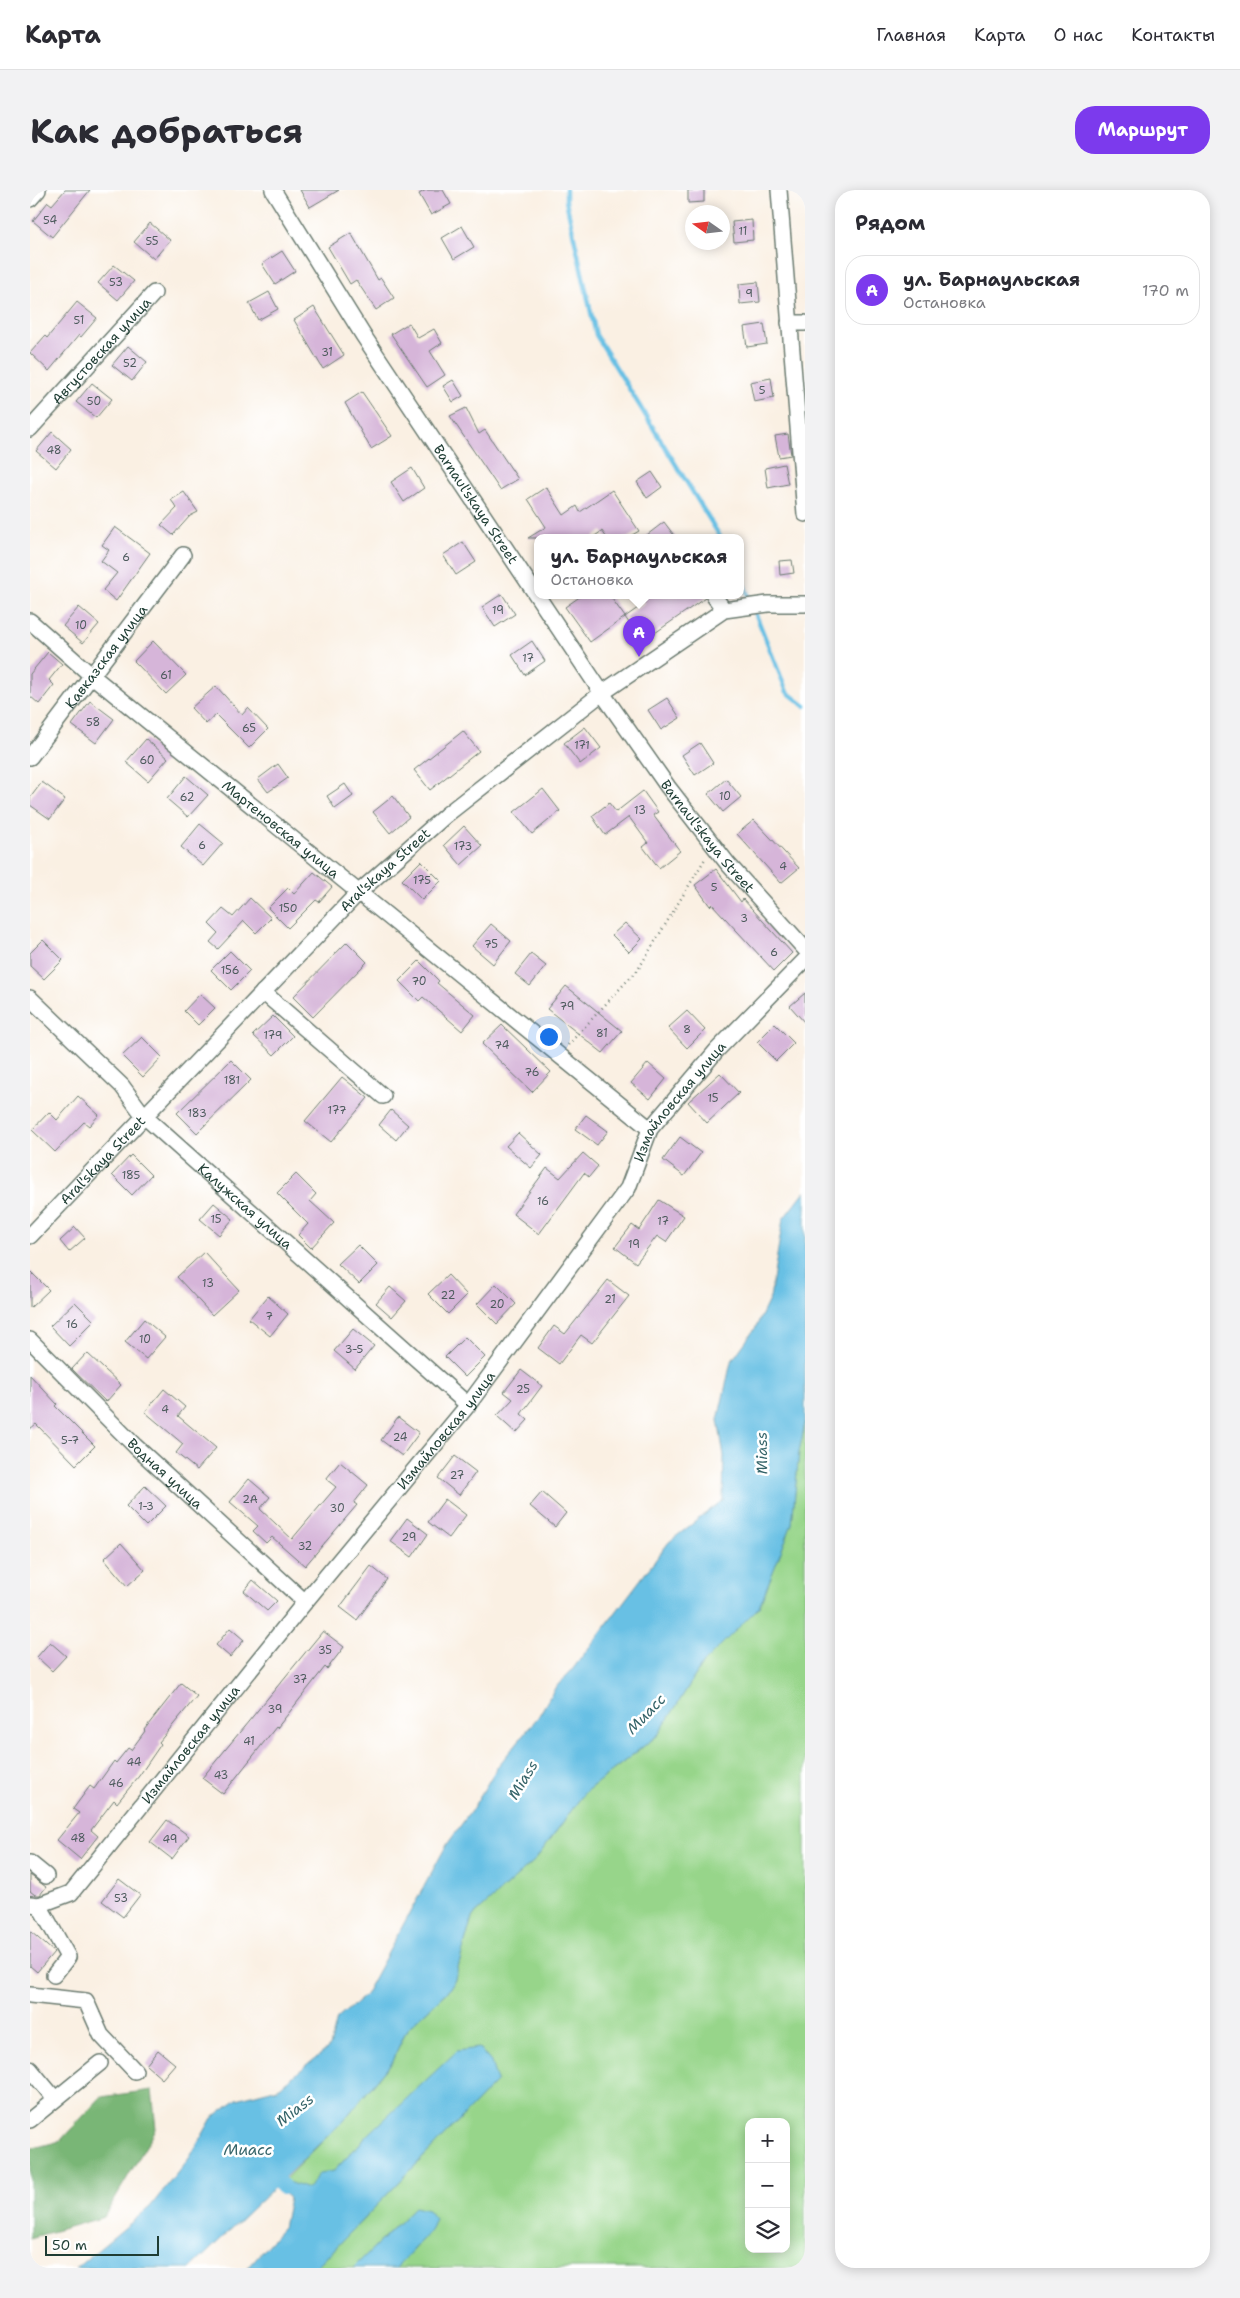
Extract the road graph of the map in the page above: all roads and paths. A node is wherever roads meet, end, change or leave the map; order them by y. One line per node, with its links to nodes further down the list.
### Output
1 (38, 190): 4 (street)
2 (273, 190): 11 (street, Barnaul'skaya Street)
3 (779, 190): 6 (street)
4 (30, 199)
5 (154, 294): 8 (street, Августовская улица)
6 (789, 323): 7 (street); 9 (street)
7 (805, 323)
8 (30, 429)
9 (805, 514)
10 (184, 555): 17 (street, Кавказская улица)
11 (534, 592)
12 (539, 599): 18 (street, Barnaul'skaya Street)
13 (718, 599): 15 (street)
14 (805, 604): 15 (street, Aral'skaya Street)
15 (730, 608): 18 (street, Aral'skaya Street)
16 (30, 621): 17 (street, Мартеновская улица)
17 (91, 675): 19 (street, Кавказская улица); 21 (street, Мартеновская улица)
18 (602, 694): 20 (street, Barnaul'skaya Street); 21 (street, Aral'skaya Street)
19 (30, 757)
20 (713, 845): 22 (street, Barnaul'skaya Street); 26 (path)
21 (358, 892): 24 (street, Aral'skaya Street); 26 (street, Мартеновская улица)
22 (805, 949)
23 (805, 960): 29 (street, Измайловская улица)
24 (263, 992): 27 (street); 28 (street, Aral'skaya Street)
25 (30, 998): 28 (street, Калужская улица)
26 (559, 1055): 29 (street, Мартеновская улица)
27 (383, 1096)
28 (144, 1116): 30 (street, Aral'skaya Street); 32 (street, Калужская улица)
29 (650, 1130): 32 (street, Измайловская улица)
30 (30, 1236)
31 (30, 1340): 33 (street, Водная улица)
32 (468, 1405): 33 (street, Измайловская улица)
33 (305, 1602): 36 (street, Измайловская улица)
34 (30, 1863): 35 (street)
35 (46, 1876)
36 (35, 1904): 37 (street)
37 (54, 1975)
38 (30, 1995): 41 (street)
39 (100, 2064): 42 (street)
40 (30, 2069): 42 (street)
41 (135, 2071)
42 (55, 2099): 43 (street)
43 (30, 2120)

